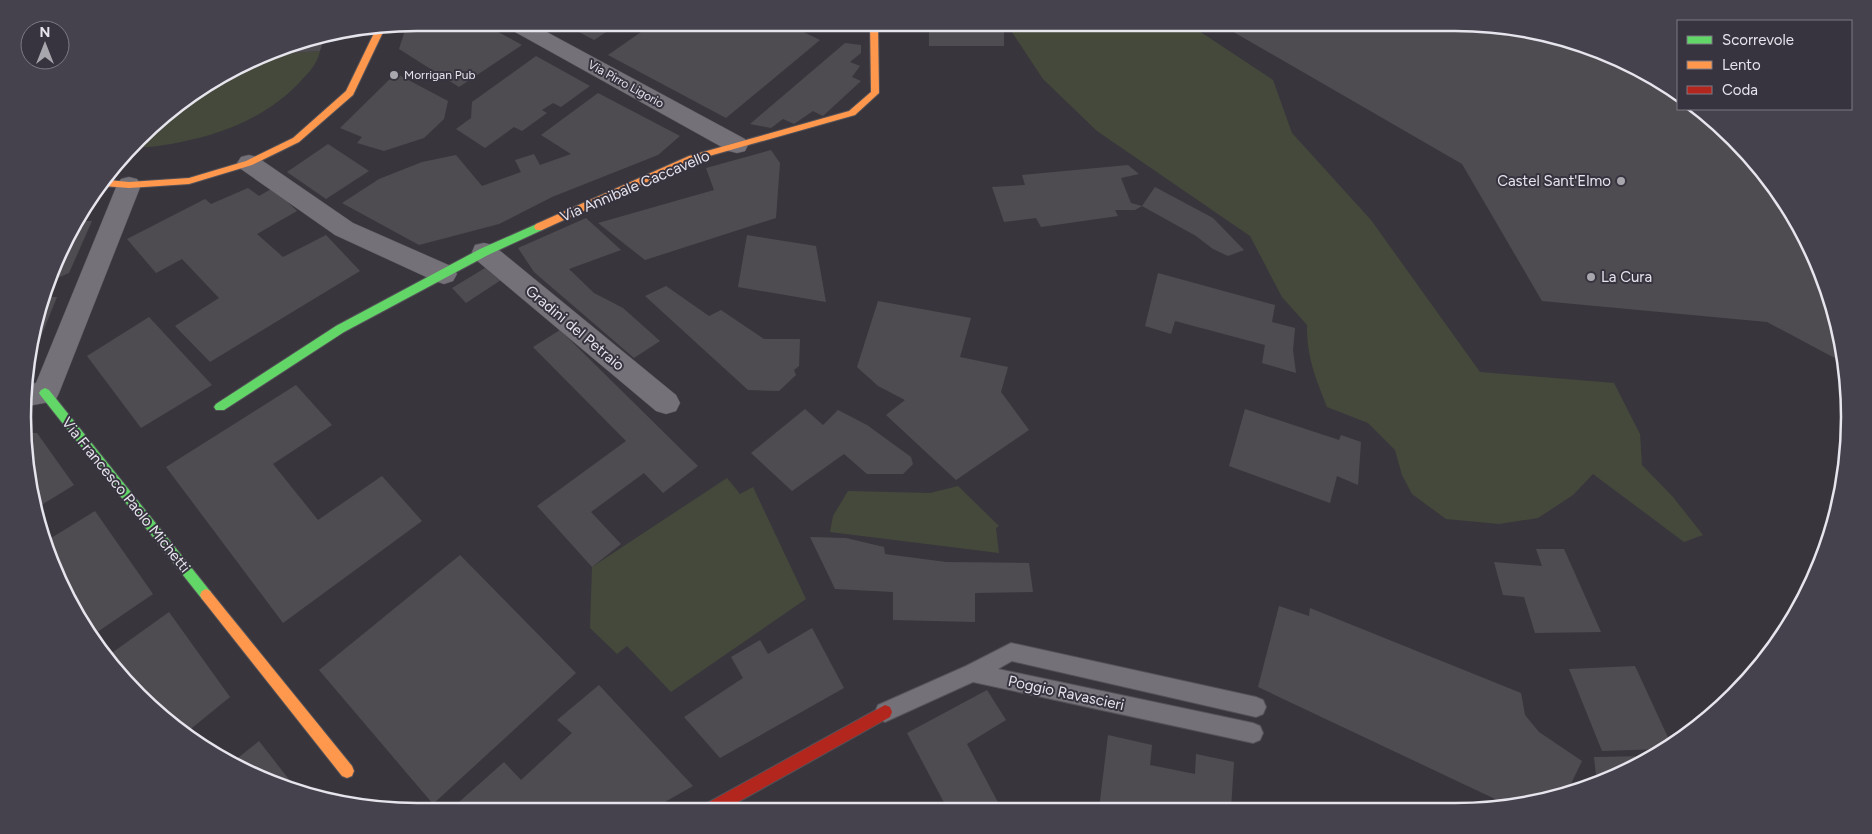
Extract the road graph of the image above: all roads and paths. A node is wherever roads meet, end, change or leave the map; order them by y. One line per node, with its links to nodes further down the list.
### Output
1 (530, 31): 4 (street, Via Pirro Ligorio)
2 (874, 31): 4 (street, Via Annibale Caccavello)
3 (378, 34): 5 (street)
4 (737, 145): 7 (street, Via Annibale Caccavello)
5 (249, 163): 6 (street); 8 (street)
6 (117, 184): 9 (street, Via Francesco Paolo Michetti)
7 (484, 252): 8 (street, Via Annibale Caccavello); 10 (street, Gradini del Petraio)
8 (444, 274): 11 (street, Via Annibale Caccavello)
9 (36, 394): 16 (street, Via Francesco Paolo Michetti)
10 (666, 403)
11 (220, 407)
12 (973, 673): 13 (lane); 14 (lane); 15 (lane, Poggio Ravascieri)
13 (1256, 707)
14 (885, 712): 17 (street)
15 (1253, 733)
16 (347, 771)
17 (721, 803)

